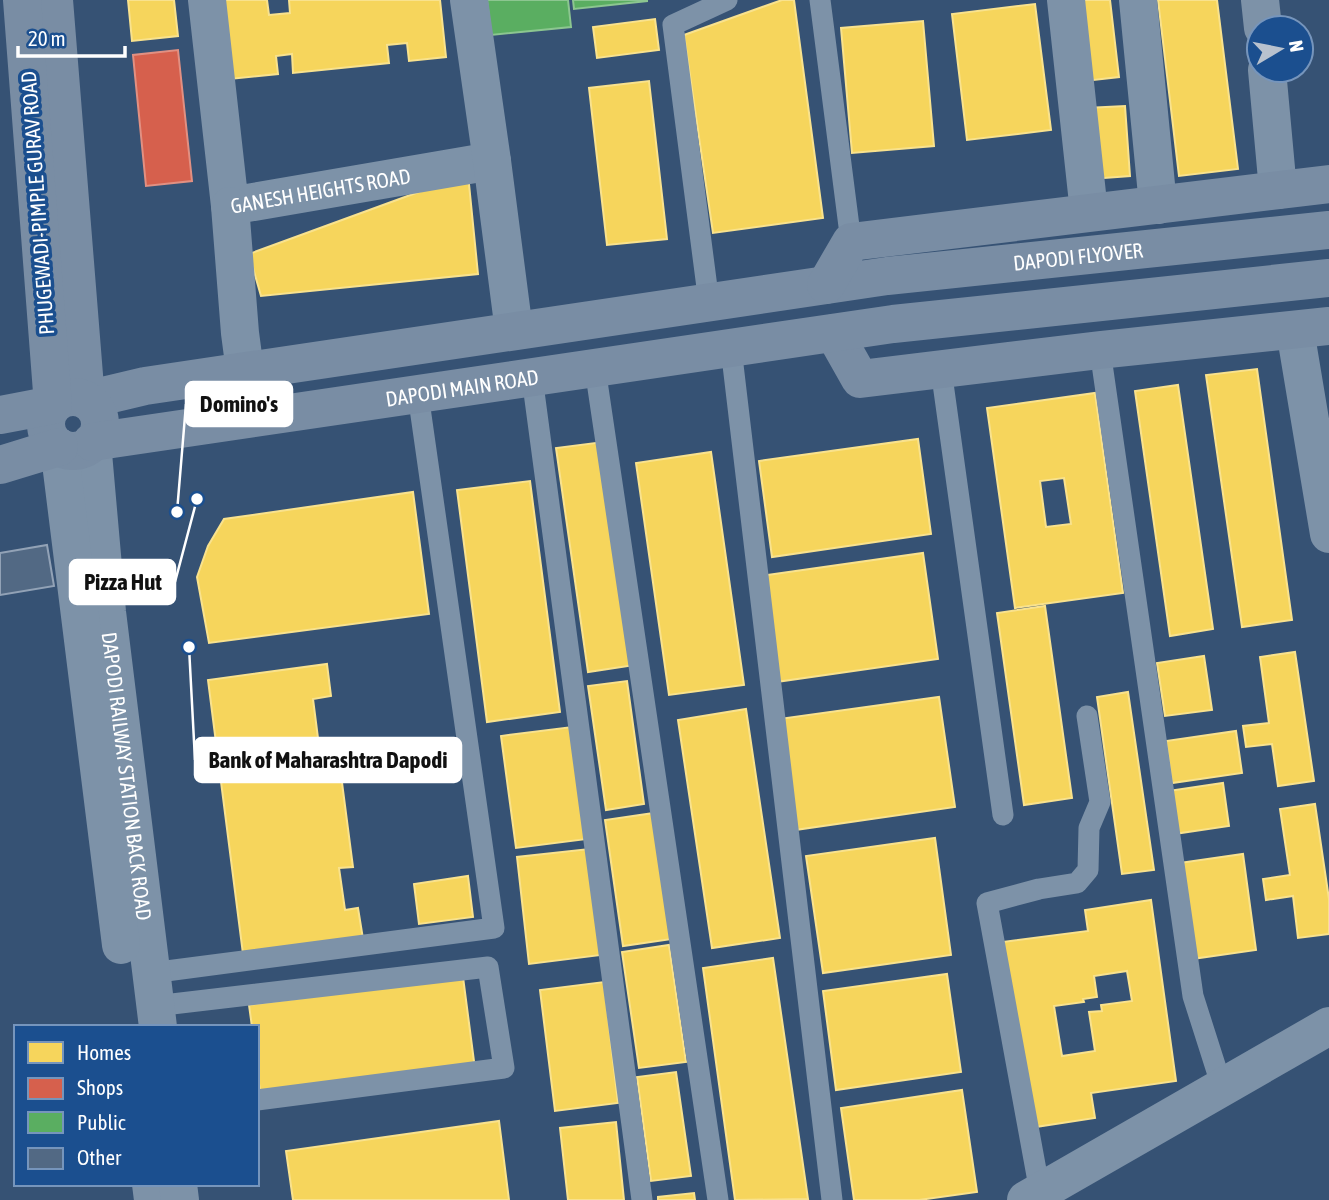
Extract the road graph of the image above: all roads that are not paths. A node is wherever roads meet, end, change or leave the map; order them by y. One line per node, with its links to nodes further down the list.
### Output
1 (207, 0): 13 (street, GANESH HEIGHTS ROAD)
2 (469, 0): 9 (street)
3 (727, 0): 19 (lane)
4 (820, 0): 16 (lane)
5 (1066, 0): 14 (street)
6 (1138, 0): 12 (street)
7 (39, 9): 30 (main road, PHUGEWADI-PIMPLE GURAV ROAD)
8 (1268, 84): 11 (street)
9 (492, 161): 13 (street, GANESH HEIGHTS ROAD); 21 (street)
10 (1329, 184): 11 (main road)
11 (1278, 190): 12 (main road)
12 (1158, 205): 14 (main road)
13 (230, 206): 27 (street)
14 (1089, 212): 16 (main road)
15 (1329, 230): 18 (main road, DAPODI FLYOVER)
16 (851, 242): 18 (main road)
17 (1329, 278): 22 (main road)
18 (826, 285): 19 (main road)
19 (709, 303): 21 (main road)
20 (1312, 328): 24 (main road); 34 (street)
21 (514, 331): 27 (main road)
22 (834, 333): 23 (main road, DAPODI MAIN ROAD); 26 (main road)
23 (731, 348): 25 (main road, DAPODI MAIN ROAD); 44 (lane)
24 (1100, 350): 26 (main road); 39 (lane)
25 (595, 368): 28 (main road, DAPODI MAIN ROAD); 43 (lane)
26 (942, 369): 36 (lane)
27 (245, 371): 30 (main road)
28 (532, 377): 29 (main road, DAPODI MAIN ROAD); 42 (lane)
29 (418, 394): 32 (main road, DAPODI MAIN ROAD); 37 (lane)
30 (70, 403): 31 (main road); 32 (main road, PHUGEWADI-PIMPLE GURAV ROAD)
31 (0, 415)
32 (76, 445): 33 (main road, DAPODI MAIN ROAD); 37 (street, DAPODI RAILWAY STATION BACK ROAD); 37 (street, DAPODI RAILWAY STATION BACK ROAD)
33 (0, 465)
34 (1329, 534)
35 (1087, 716): 41 (lane)
36 (1003, 815)
37 (149, 1008): 40 (lane)
38 (1329, 1026): 39 (street)
39 (1223, 1087): 41 (street)
40 (259, 1100)
41 (1033, 1196)
42 (642, 1200)
43 (718, 1200)
44 (832, 1200)

